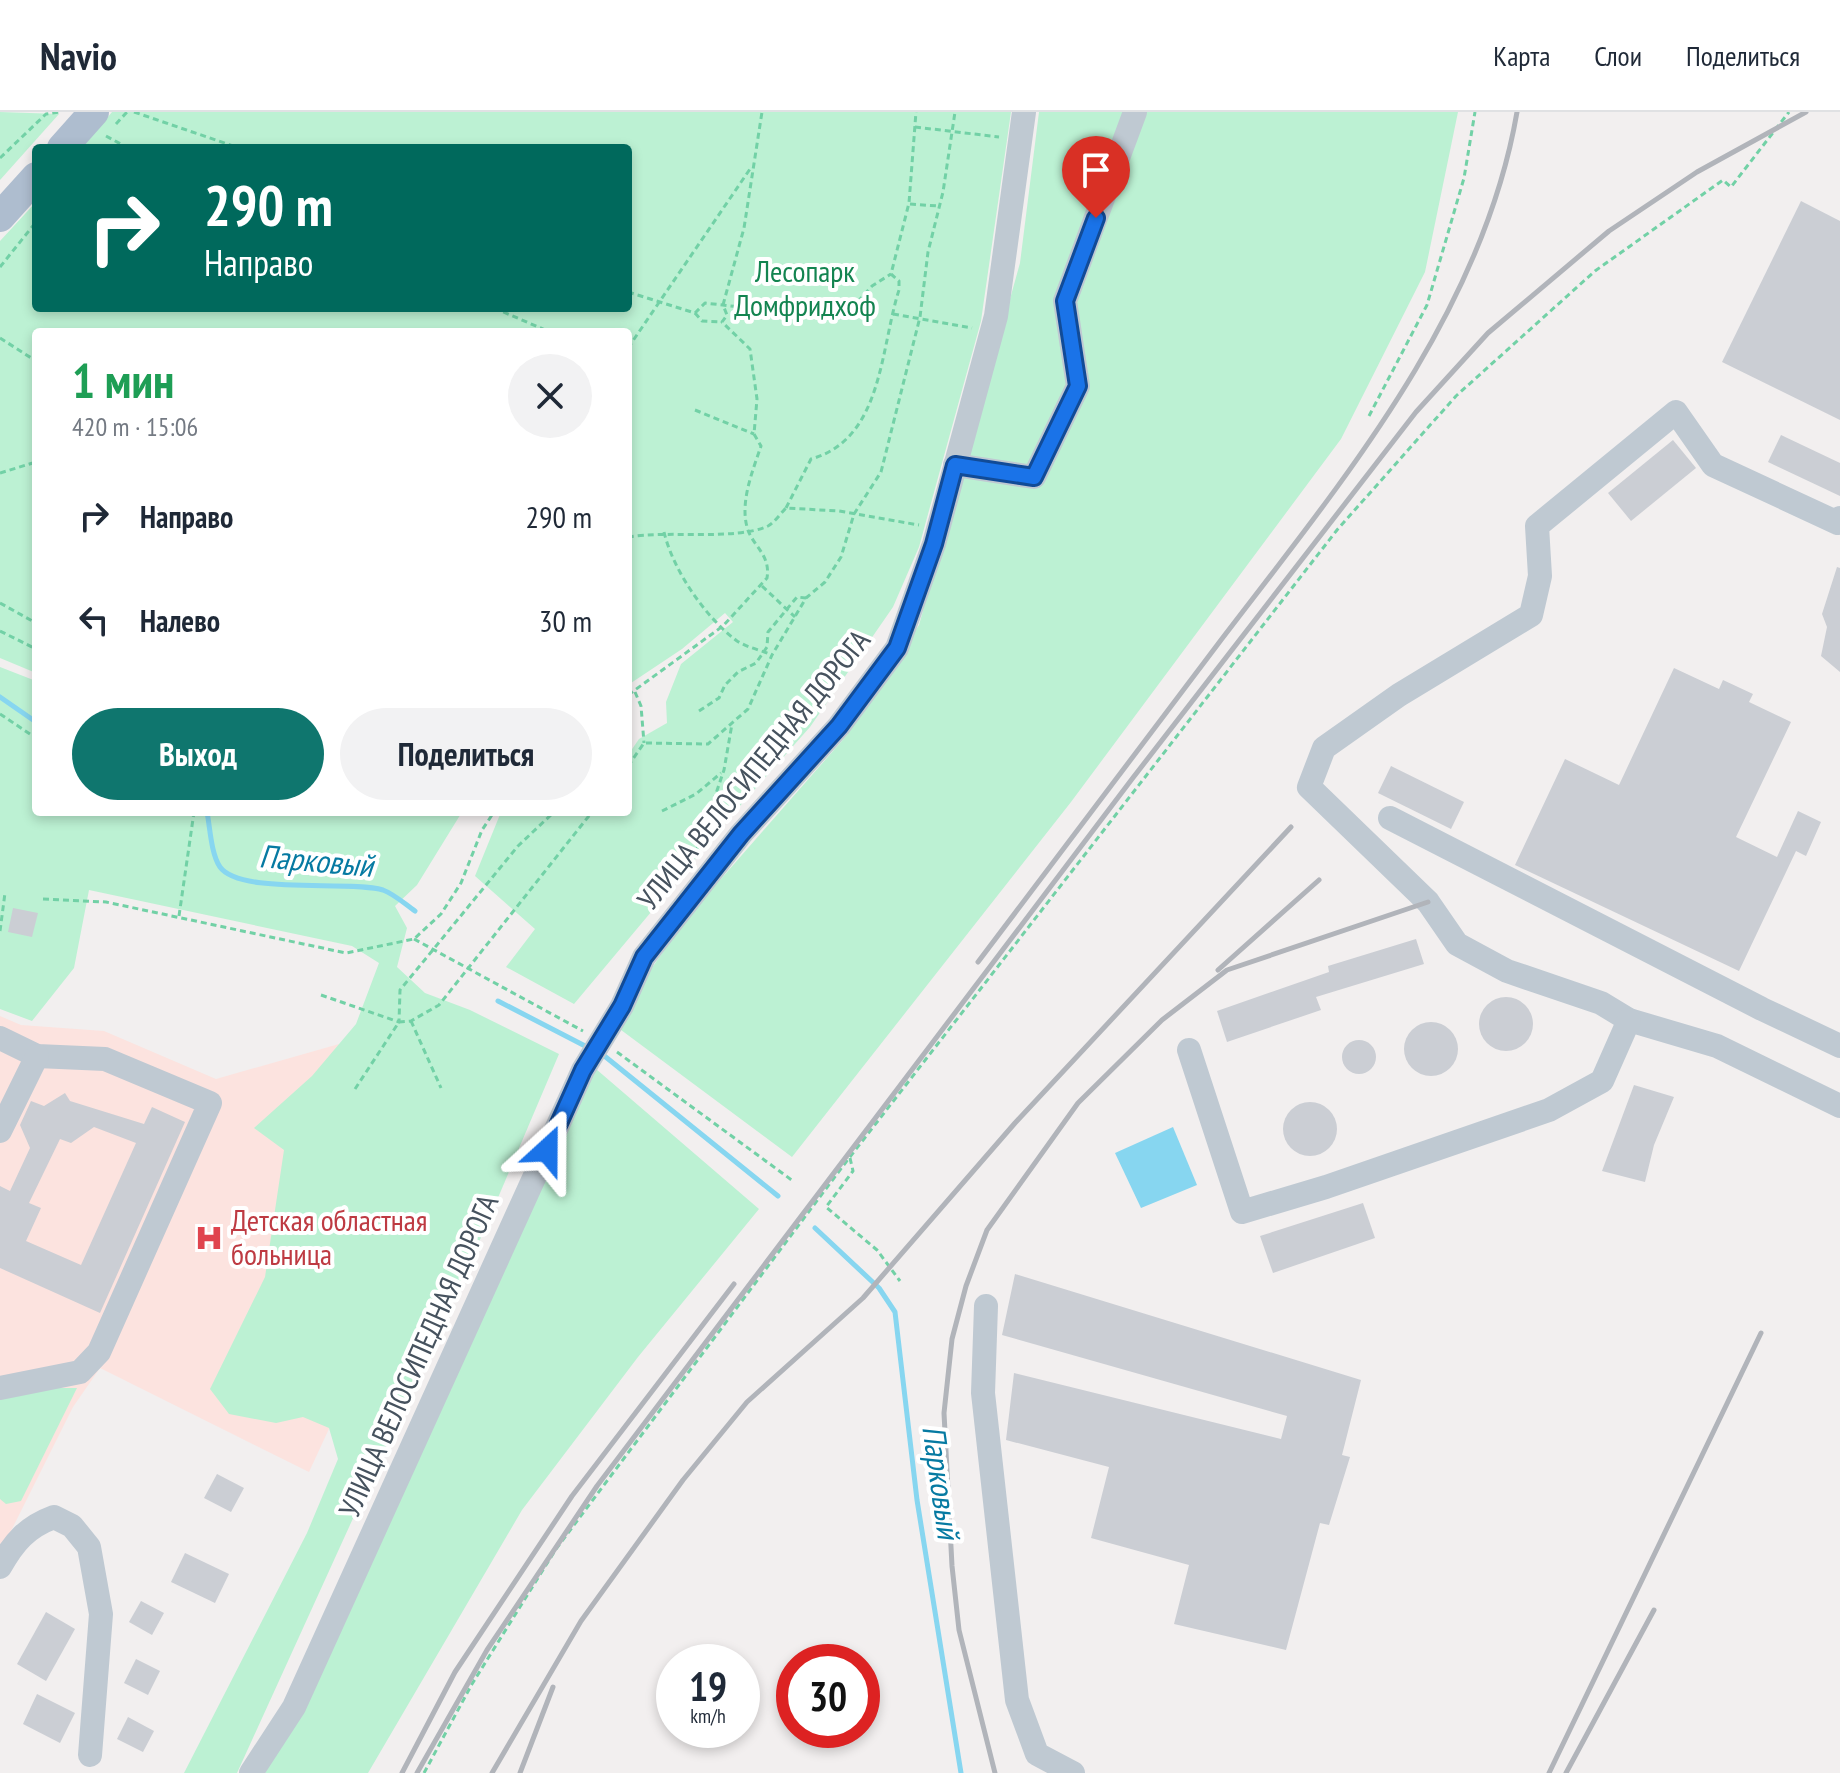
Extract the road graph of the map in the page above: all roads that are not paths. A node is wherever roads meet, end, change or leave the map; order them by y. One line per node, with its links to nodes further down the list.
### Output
1 (1024, 112): 7 (street, УЛИЦА ВЕЛОСИПЕДНАЯ ДОРОГА)
2 (1135, 112): 7 (street)
3 (87, 118): 4 (main road)
4 (65, 144)
5 (32, 181): 6 (main road)
6 (0, 217)
7 (955, 465): 21 (street, УЛИЦА ВЕЛОСИПЕДНАЯ ДОРОГА)
8 (1840, 518): 10 (street)
9 (1390, 818): 12 (street)
10 (1629, 1020): 13 (street); 15 (street)
11 (0, 1038): 14 (street)
12 (1840, 1046)
13 (1189, 1050)
14 (37, 1056): 16 (street); 18 (street)
15 (1840, 1106)
16 (0, 1131)
17 (986, 1306): 22 (street)
18 (0, 1388)
19 (0, 1567): 20 (street)
20 (90, 1755)
21 (251, 1773)
22 (1073, 1773)

